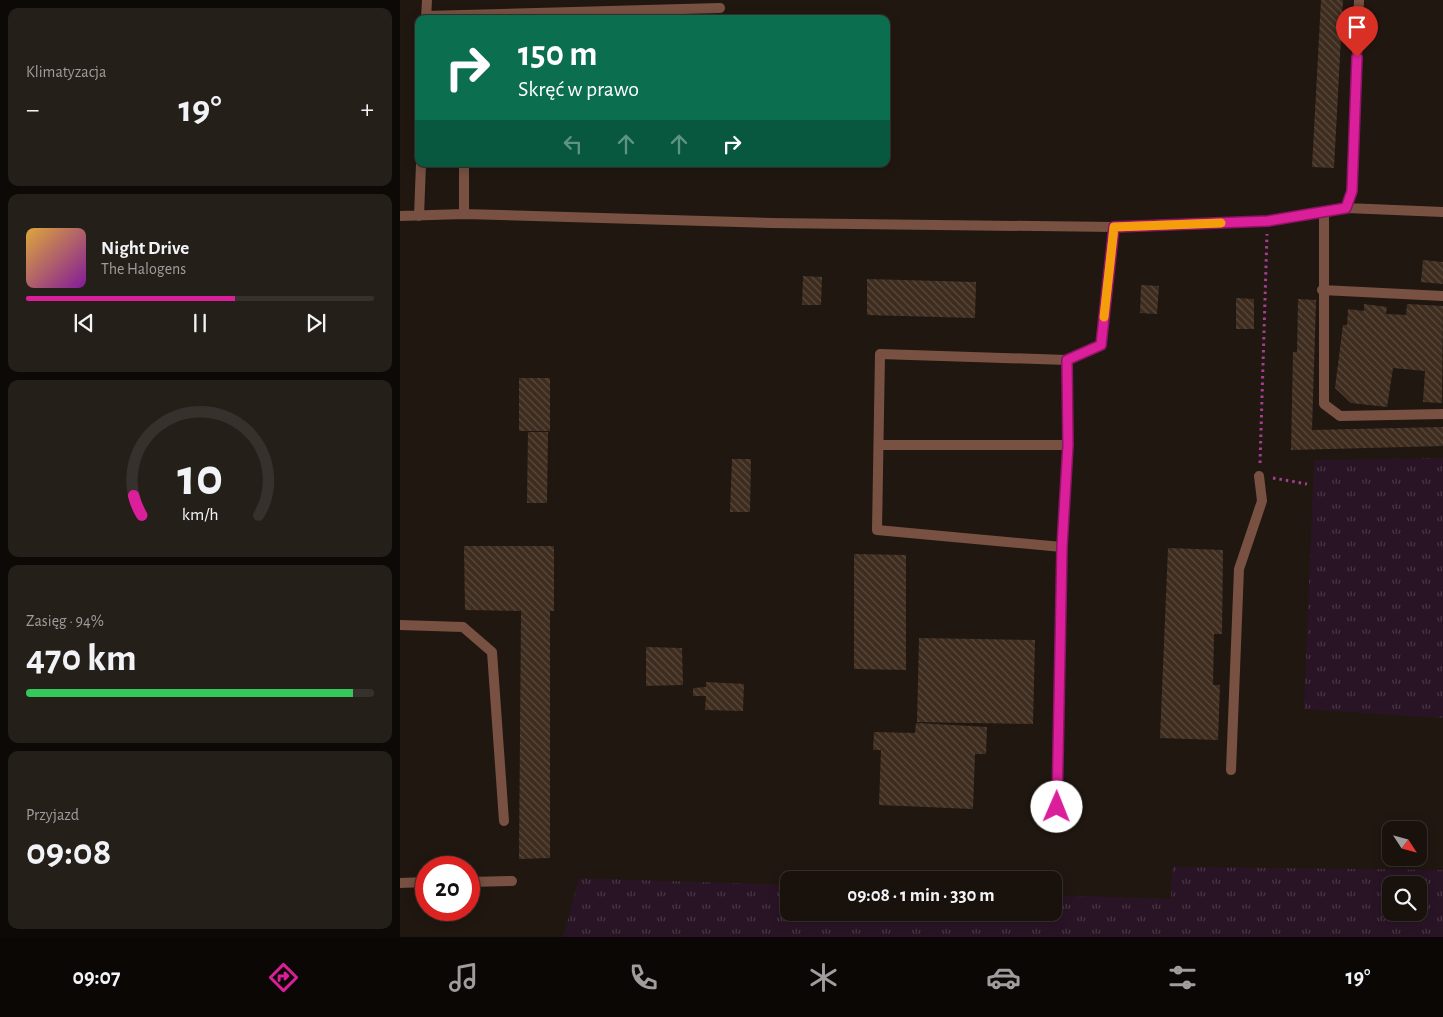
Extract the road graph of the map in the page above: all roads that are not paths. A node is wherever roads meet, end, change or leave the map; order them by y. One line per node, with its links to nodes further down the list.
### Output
1 (427, 0): 4 (lane)
2 (1359, 0): 8 (lane)
3 (720, 8): 5 (lane)
4 (426, 15)
5 (491, 15)
6 (421, 167): 13 (lane)
7 (464, 167): 11 (lane)
8 (1346, 208): 9 (lane); 10 (lane)
9 (1324, 212): 14 (lane); 15 (lane)
10 (1443, 212)
11 (464, 214): 13 (lane); 14 (lane)
12 (400, 216): 13 (lane)
13 (419, 216)
14 (1114, 227): 17 (lane)
15 (1322, 290): 16 (lane); 18 (lane)
16 (1443, 296)
17 (1067, 360): 19 (lane); 20 (lane)
18 (1443, 414)
19 (880, 445): 20 (lane); 22 (lane)
20 (1068, 445): 22 (lane)
21 (1259, 476): 24 (lane)
22 (1062, 547): 25 (lane)
23 (400, 625): 26 (lane)
24 (1231, 770)
25 (1057, 807)
26 (504, 821)
27 (512, 881): 29 (lane)
28 (415, 882): 30 (lane)
29 (480, 882)
30 (400, 883)

